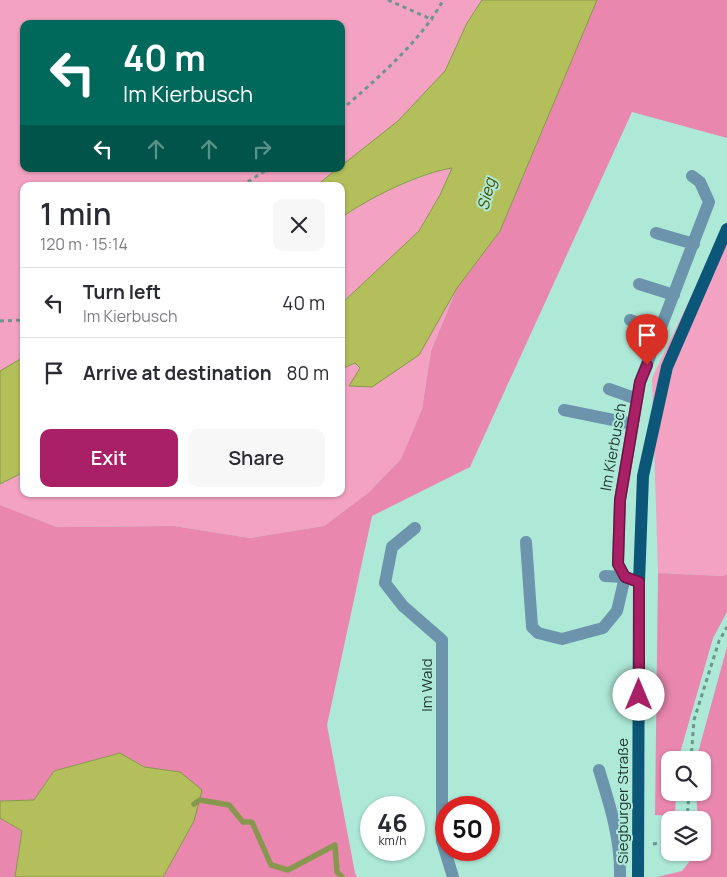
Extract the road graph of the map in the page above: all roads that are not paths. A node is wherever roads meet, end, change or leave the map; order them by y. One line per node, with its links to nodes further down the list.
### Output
1 (692, 176): 4 (street, Im Kierbusch)
2 (727, 229): 17 (main road, Siegburger Straße)
3 (656, 233): 4 (street)
4 (694, 244): 6 (street, Im Kierbusch)
5 (638, 284): 6 (street)
6 (674, 295): 8 (street, Im Kierbusch)
7 (630, 320): 8 (street)
8 (660, 331): 10 (street, Im Kierbusch)
9 (609, 389): 10 (street)
10 (637, 399): 12 (street, Im Kierbusch)
11 (564, 410): 12 (street)
12 (633, 424): 16 (street, Im Kierbusch)
13 (415, 528): 21 (street, Im Wald)
14 (526, 542): 16 (street)
15 (605, 576): 16 (street)
16 (625, 577): 17 (street)
17 (639, 582): 19 (main road, Siegburger Straße)
18 (599, 770): 20 (street)
19 (638, 846): 20 (street); 23 (main road, Siegburger Straße)
20 (620, 861): 22 (street)
21 (453, 877)
22 (620, 877)
23 (638, 877)

